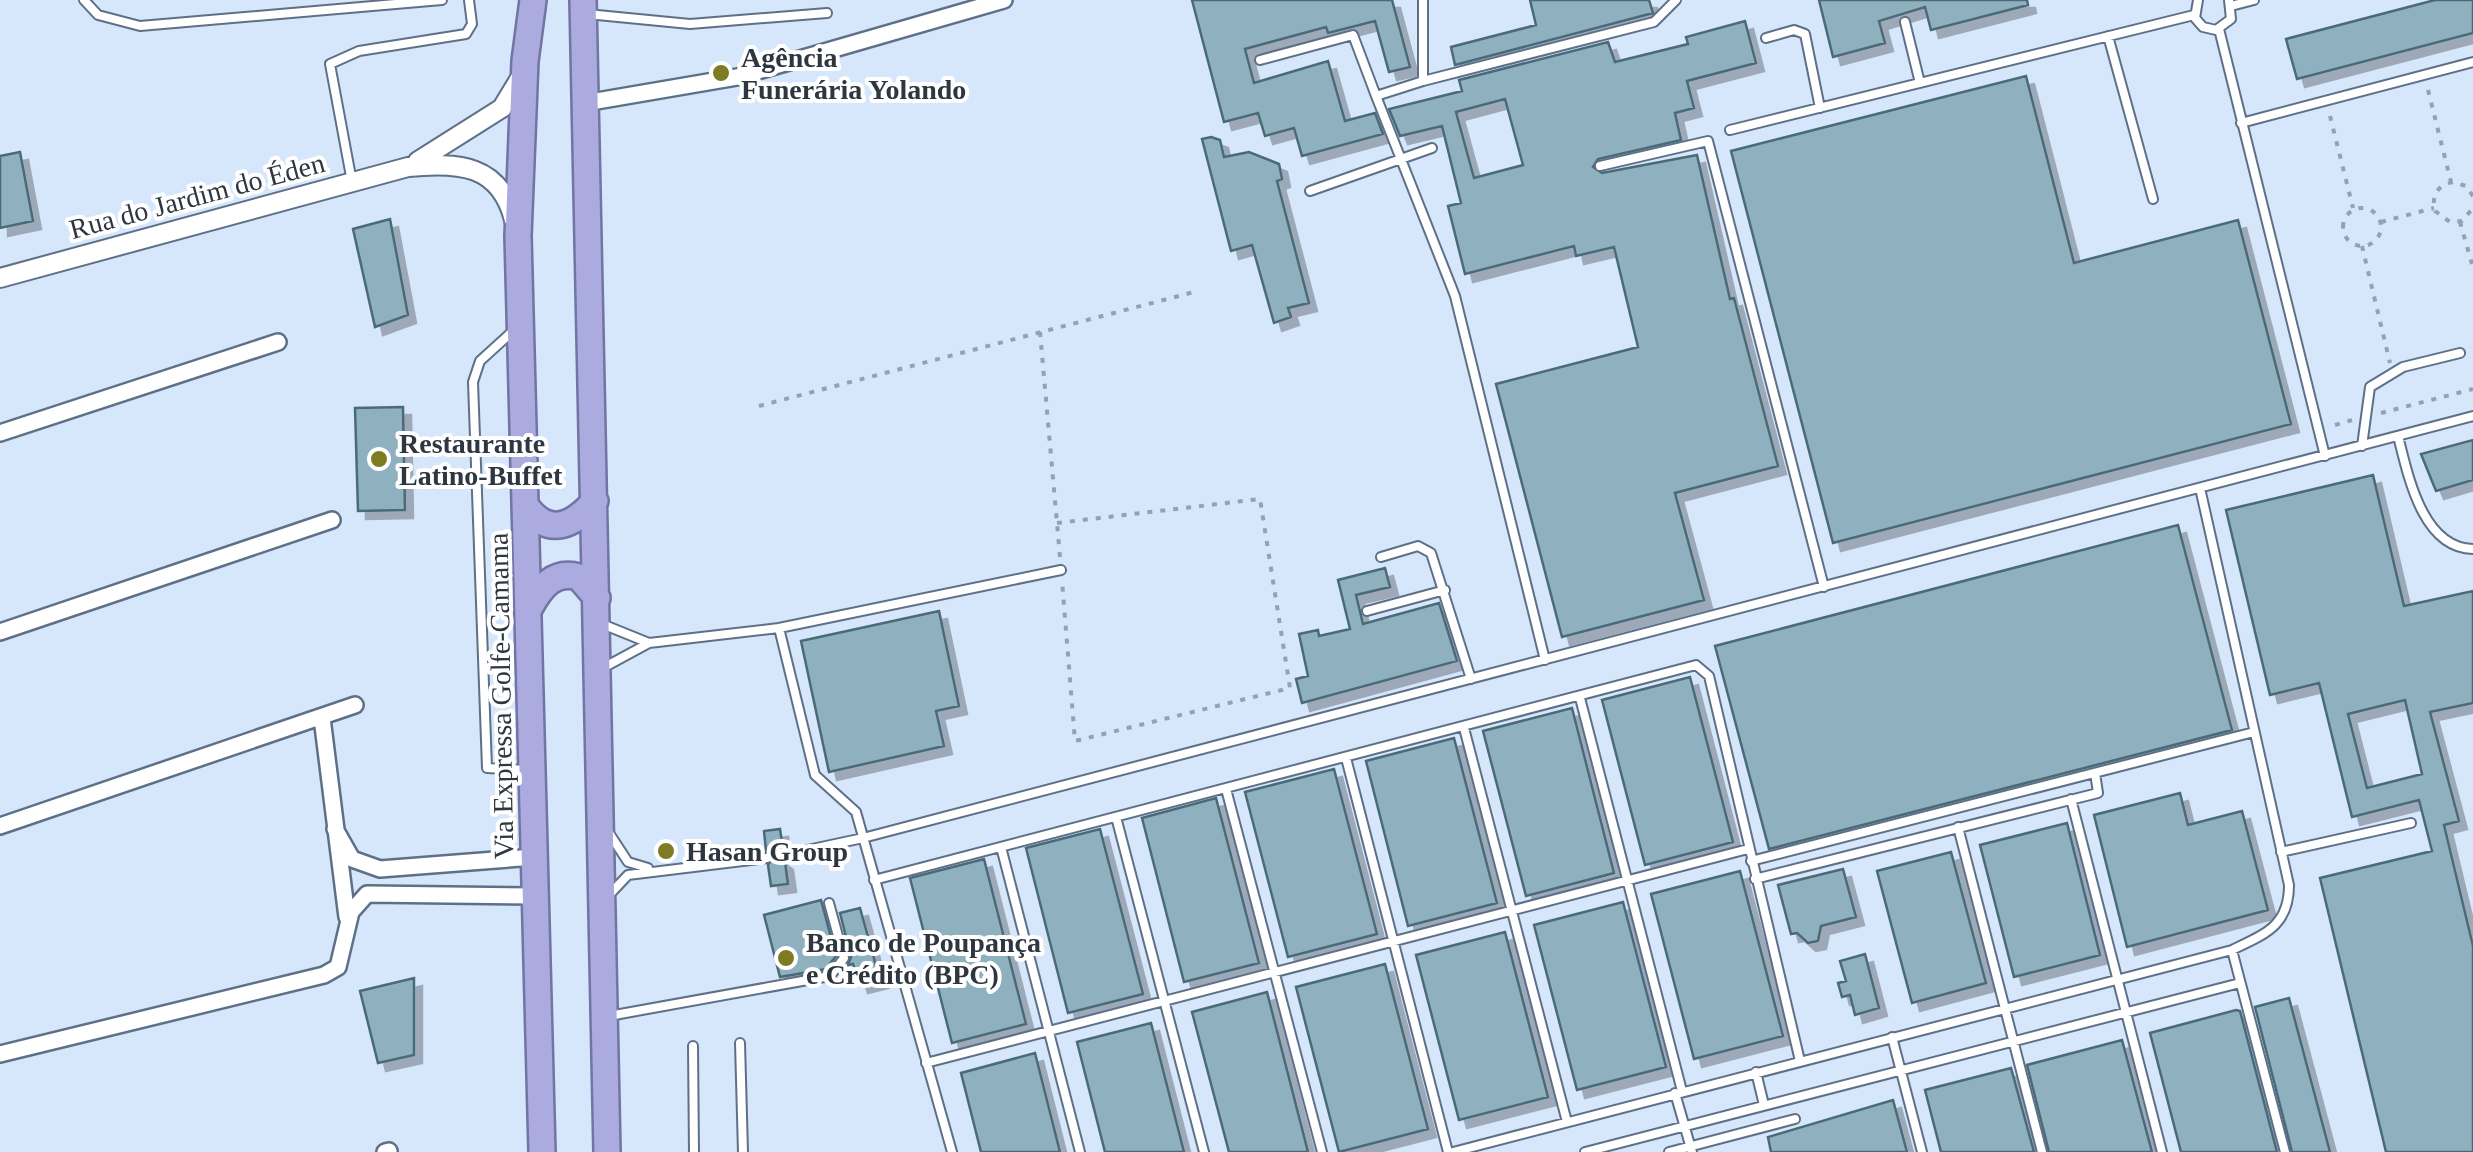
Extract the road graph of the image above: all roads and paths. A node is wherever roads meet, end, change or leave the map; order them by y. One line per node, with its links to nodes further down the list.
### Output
1 (84, 0): 2 (lane)
2 (442, 0)
3 (469, 0): 34 (lane)
4 (532, 0): 19 (highway, Via Expressa Golfe-Camama)
5 (1004, 0): 25 (street)
6 (1422, 0): 21 (lane)
7 (1676, 0): 21 (lane)
8 (2198, 0): 13 (lane)
9 (2254, 0): 10 (lane)
10 (2230, 3): 15 (lane)
11 (582, 7): 12 (lane); 25 (highway)
12 (827, 13)
13 (2194, 16): 15 (lane); 16 (lane)
14 (1905, 22): 22 (lane)
15 (2219, 29): 28 (lane)
16 (2108, 36): 22 (lane); 38 (lane)
17 (1766, 38): 26 (lane)
18 (1260, 60): 24 (lane)
19 (525, 62): 32 (street); 44 (highway, Via Expressa Golfe-Camama)
20 (2473, 62): 28 (lane)
21 (1423, 82): 24 (lane)
22 (1920, 83): 26 (lane)
23 (2428, 90): 35 (path)
24 (1376, 96): 31 (lane)
25 (585, 103): 65 (highway)
26 (1820, 108): 29 (lane)
27 (2330, 116): 41 (path)
28 (2241, 124): 63 (lane)
29 (1730, 130)
30 (1432, 148): 31 (lane)
31 (1398, 159): 36 (lane); 80 (lane)
32 (408, 166): 34 (street, Rua do Jardim do Éden); 44 (street)
33 (1600, 166): 72 (lane)
34 (352, 182): 47 (street, Rua do Jardim do Éden)
35 (2451, 182): 37 (path); 39 (path)
36 (1310, 191)
37 (2473, 196)
38 (2152, 199)
39 (2434, 208): 42 (path); 43 (path)
40 (2473, 208): 43 (path)
41 (2354, 209): 42 (path); 45 (path)
42 (2381, 222): 45 (path)
43 (2460, 222): 46 (path)
44 (518, 236): 49 (highway, Via Expressa Golfe-Camama)
45 (2362, 246): 53 (path)
46 (2472, 264)
47 (0, 278)
48 (1194, 292): 50 (path)
49 (522, 323): 66 (highway, Via Expressa Golfe-Camama); 89 (lane)
50 (1040, 332): 55 (path); 68 (path)
51 (278, 342): 60 (street)
52 (2460, 352): 62 (lane)
53 (2392, 368)
54 (2473, 389): 56 (path)
55 (759, 406)
56 (2370, 416)
57 (2473, 416): 61 (lane)
58 (2352, 420): 59 (path)
59 (2335, 425)
60 (0, 433)
61 (2398, 436): 62 (lane); 69 (lane)
62 (2362, 446): 63 (lane)
63 (2325, 456): 64 (lane)
64 (2200, 488): 72 (lane); 87 (lane)
65 (595, 501): 66 (highway); 75 (highway)
66 (528, 509): 74 (highway, Via Expressa Golfe-Camama)
67 (332, 520): 78 (street)
68 (1057, 523): 71 (path); 71 (path)
69 (2473, 549)
70 (1381, 557): 73 (lane)
71 (1061, 570): 77 (lane)
72 (1824, 587): 80 (lane)
73 (1445, 590): 76 (lane); 82 (lane)
74 (530, 607): 75 (highway); 89 (highway, Via Expressa Golfe-Camama)
75 (597, 610): 79 (lane); 81 (highway)
76 (1367, 611)
77 (779, 628): 79 (lane); 99 (lane)
78 (0, 632)
79 (649, 642): 81 (lane)
80 (1545, 660): 82 (lane)
81 (597, 671): 93 (highway)
82 (1471, 679): 99 (lane)
83 (1580, 698): 86 (lane); 101 (lane); 110 (lane)
84 (355, 705): 85 (street)
85 (322, 718): 96 (street); 98 (street)
86 (1464, 728): 88 (lane); 113 (lane)
87 (2254, 732): 90 (lane); 102 (lane)
88 (1346, 758): 91 (lane); 116 (lane)
89 (532, 770): 104 (highway, Via Expressa Golfe-Camama)
90 (2095, 773): 92 (lane); 106 (lane)
91 (1226, 789): 94 (lane); 118 (lane)
92 (2071, 798): 97 (lane); 119 (lane)
93 (599, 808): 107 (lane); 114 (highway)
94 (1116, 817): 100 (lane); 121 (lane)
95 (2411, 823): 102 (lane)
96 (0, 826)
97 (1958, 828): 108 (lane); 122 (lane)
98 (336, 829): 104 (street); 115 (street)
99 (863, 838): 103 (lane); 109 (lane)
100 (1002, 847): 109 (lane); 125 (lane)
101 (1748, 849): 106 (lane); 110 (lane)
102 (2281, 852): 117 (lane)
103 (784, 855)
104 (534, 858): 111 (highway, Via Expressa Golfe-Camama)
105 (767, 858): 107 (lane)
106 (1751, 861): 108 (lane)
107 (652, 870): 114 (lane)
108 (1755, 879): 131 (lane)
109 (874, 880): 132 (lane)
110 (1628, 880): 113 (lane); 135 (lane)
111 (536, 896): 115 (street); 141 (highway, Via Expressa Golfe-Camama)
112 (830, 902): 124 (lane)
113 (1512, 911): 116 (lane); 138 (lane)
114 (603, 918): 124 (highway)
115 (348, 926): 130 (street)
116 (1393, 942): 118 (lane); 149 (lane)
117 (2232, 950): 119 (lane); 120 (lane)
118 (1275, 972): 121 (lane); 148 (lane)
119 (2118, 980): 122 (lane); 123 (lane)
120 (2240, 983): 123 (lane); 155 (lane)
121 (1164, 1001): 125 (lane); 147 (lane)
122 (2004, 1008): 126 (lane); 127 (lane)
123 (2126, 1012): 127 (lane); 154 (lane)
124 (605, 1017): 142 (highway)
125 (1049, 1031): 132 (lane); 146 (lane)
126 (1892, 1037): 131 (lane); 133 (lane)
127 (2013, 1041): 133 (lane); 153 (lane)
128 (740, 1044): 144 (lane)
129 (693, 1046): 143 (lane)
130 (0, 1054)
131 (1800, 1061): 134 (lane)
132 (926, 1064): 145 (lane)
133 (1901, 1070): 136 (lane); 152 (lane)
134 (1756, 1072): 135 (lane); 136 (lane)
135 (1678, 1092): 138 (lane); 139 (lane)
136 (1764, 1105): 139 (lane)
137 (1795, 1119): 140 (lane)
138 (1567, 1122): 149 (lane)
139 (1683, 1126): 140 (lane); 150 (lane)
140 (1691, 1149): 151 (lane)
141 (542, 1152)
142 (607, 1152)
143 (694, 1152)
144 (743, 1152)
145 (952, 1152)
146 (1080, 1152)
147 (1204, 1152)
148 (1322, 1152)
149 (1450, 1152)
150 (1585, 1152)
151 (1669, 1152)
152 (1922, 1152)
153 (2042, 1152)
154 (2162, 1152)
155 (2285, 1152)

